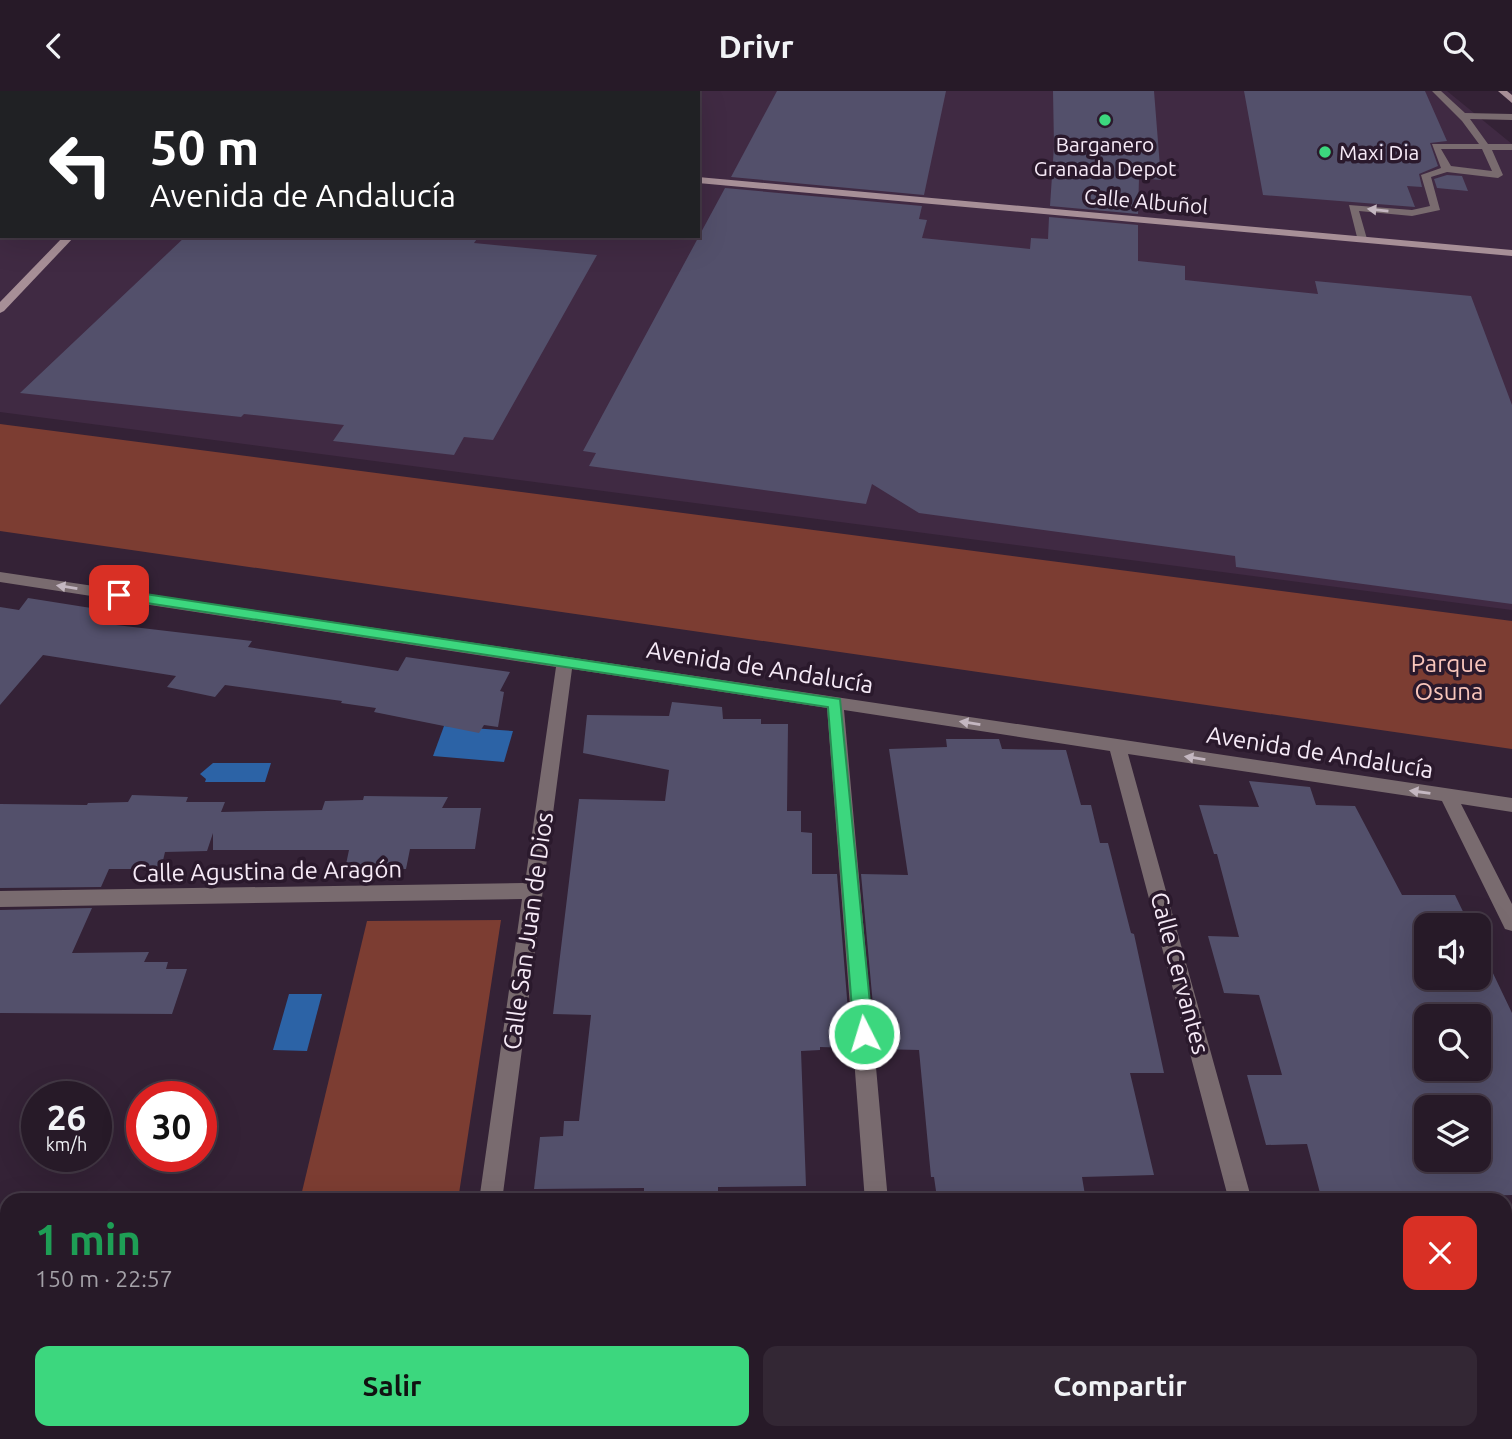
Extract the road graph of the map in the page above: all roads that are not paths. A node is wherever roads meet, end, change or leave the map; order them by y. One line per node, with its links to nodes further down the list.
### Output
1 (1436, 91): 4 (street)
2 (1502, 91): 3 (street)
3 (1512, 100)
4 (1463, 116): 5 (street); 7 (street)
5 (1512, 117)
6 (1512, 148): 7 (street)
7 (1489, 149): 8 (street); 8 (street)
8 (1447, 169): 11 (street, one-way to 11)
9 (700, 180): 11 (street, Calle Albuñol)
10 (68, 238): 13 (street)
11 (1363, 239): 12 (street, Calle Albuñol)
12 (1511, 252)
13 (0, 309)
14 (0, 577): 15 (street, Avenida de Andalucía, one-way to 14)
15 (565, 662): 16 (street, Avenida de Andalucía); 20 (street, Calle San Juan de Dios)
16 (835, 703): 17 (street, Avenida de Andalucía, one-way to 16); 24 (street)
17 (1117, 745): 18 (street, Avenida de Andalucía, one-way to 17); 25 (street, Calle Cervantes)
18 (1448, 796): 19 (street, Avenida de Andalucía); 22 (street)
19 (1512, 805)
20 (534, 891): 21 (street, Calle Agustina de Aragón); 23 (street, Calle San Juan de Dios)
21 (0, 899)
22 (1512, 923)
23 (491, 1193)
24 (876, 1193)
25 (1239, 1193)

